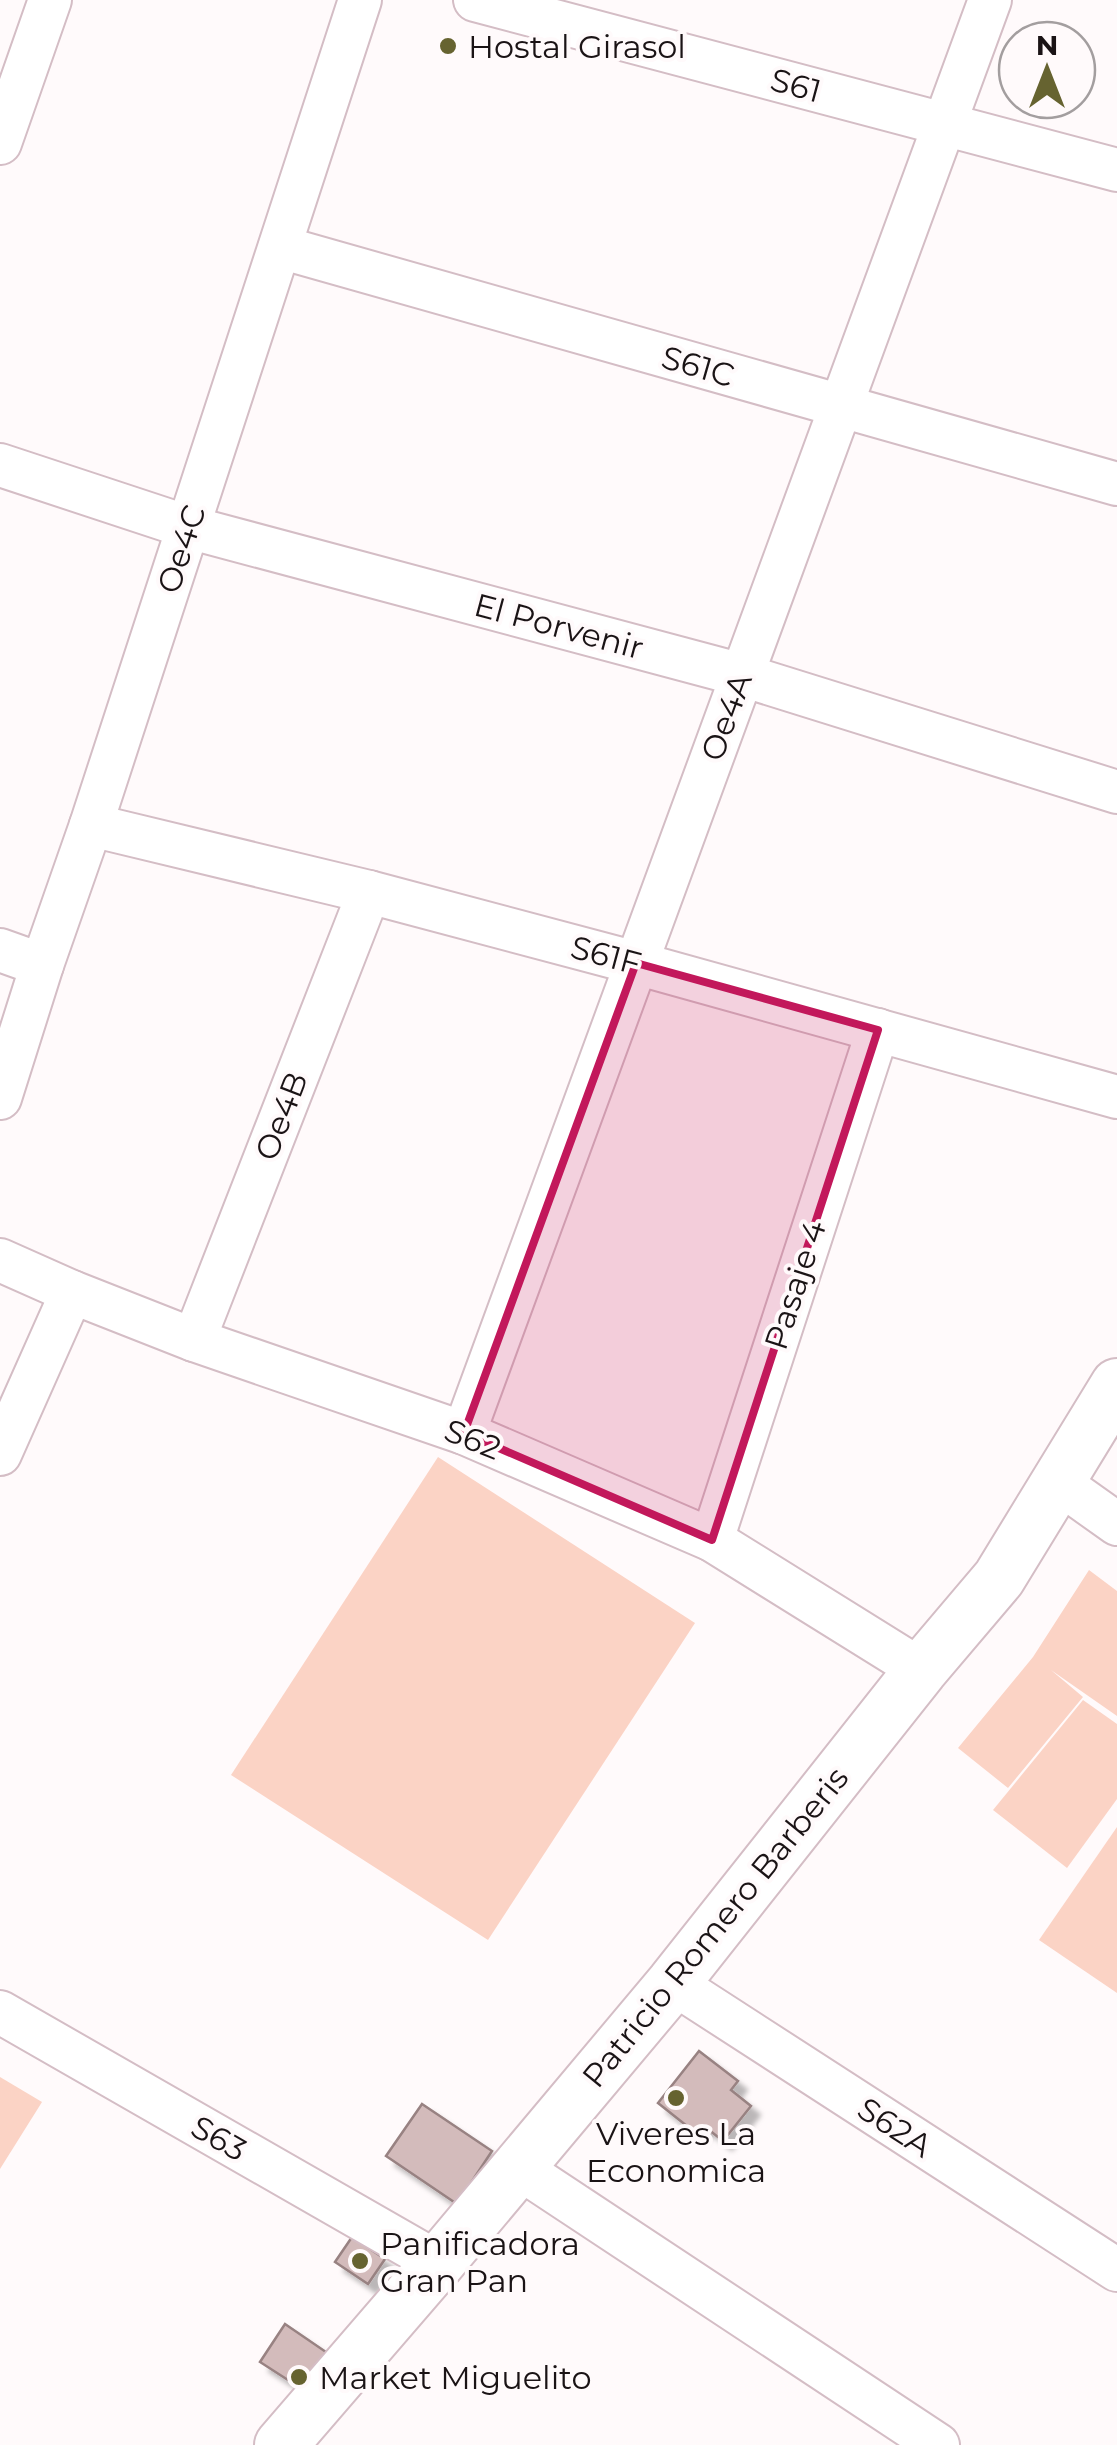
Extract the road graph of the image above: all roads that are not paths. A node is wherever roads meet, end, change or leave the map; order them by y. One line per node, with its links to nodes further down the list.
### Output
1 (50, 0): 6 (street)
2 (360, 0): 8 (street, Oe4C)
3 (474, 0): 5 (street, S61)
4 (990, 0): 5 (street, Oe4A)
5 (945, 124): 7 (street, S61); 9 (street, Oe4A)
6 (0, 143)
7 (1117, 170)
8 (280, 247): 9 (street, S61C); 12 (street, Oe4C)
9 (841, 406): 11 (street, S61C); 13 (street, Oe4A)
10 (0, 465): 12 (street, El Porvenir)
11 (1117, 484)
12 (188, 527): 13 (street, El Porvenir); 15 (street, Oe4C)
13 (742, 675): 14 (street, El Porvenir); 18 (street, Oe4A)
14 (1117, 792)
15 (92, 824): 16 (street, S61F); 19 (street, Oe4C)
16 (369, 892): 18 (street, S61F); 25 (street, Oe4B)
17 (0, 950): 19 (street)
18 (636, 963): 20 (street, S61F); 27 (street, Oe4A)
19 (42, 965): 21 (street, Oe4C)
20 (878, 1030): 22 (street, S61F); 31 (street, Pasaje 4)
21 (0, 1098)
22 (1117, 1098)
23 (0, 1260): 24 (street, S62)
24 (72, 1292): 25 (street, S62); 28 (street)
25 (194, 1340): 27 (street, S62)
26 (1117, 1386): 29 (street, Patricio Romero Barberis)
27 (464, 1433): 31 (street, S62)
28 (0, 1454)
29 (1058, 1482): 30 (street); 32 (street, Patricio Romero Barberis)
30 (1117, 1524)
31 (712, 1540): 32 (street, S62)
32 (921, 1670): 33 (street, Patricio Romero Barberis)
33 (674, 1983): 35 (street, Patricio Romero Barberis); 37 (street, S62A)
34 (0, 2012): 36 (street, S63)
35 (519, 2168): 36 (street, Patricio Romero Barberis); 39 (street)
36 (438, 2263): 38 (street, Patricio Romero Barberis)
37 (1117, 2270)
38 (281, 2445)
39 (938, 2445)

